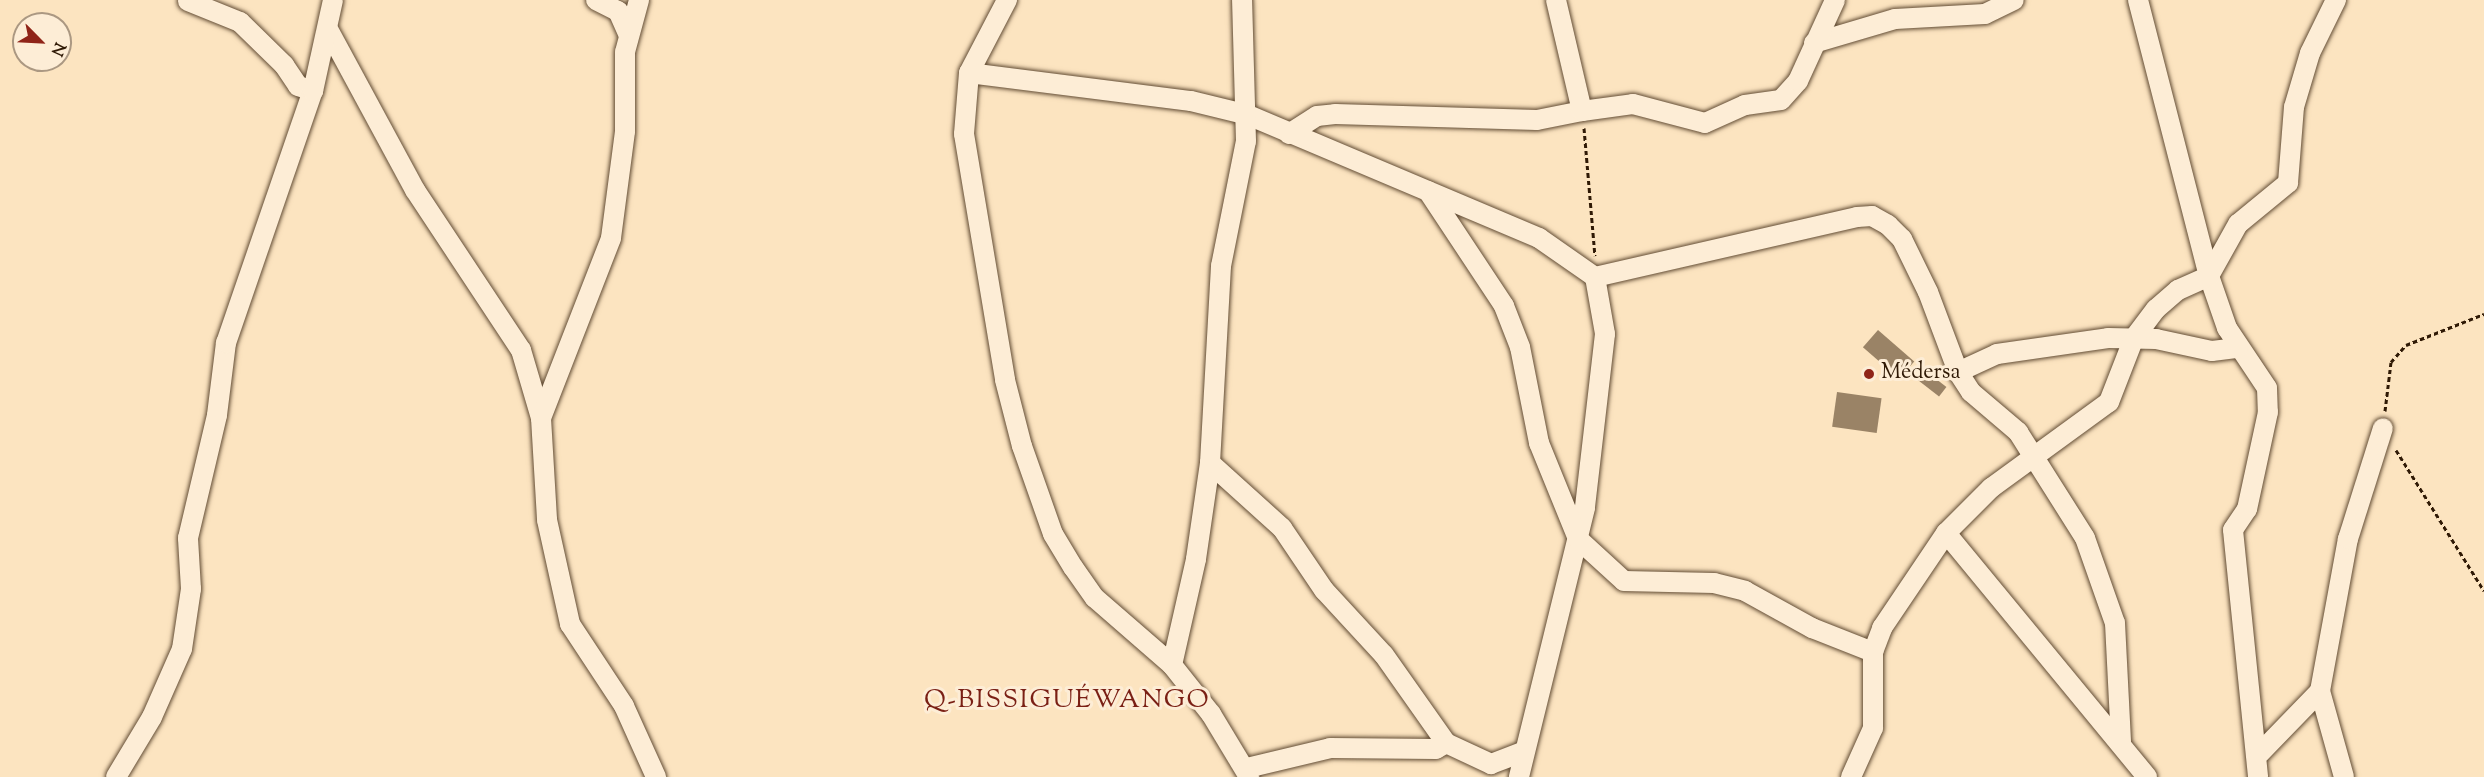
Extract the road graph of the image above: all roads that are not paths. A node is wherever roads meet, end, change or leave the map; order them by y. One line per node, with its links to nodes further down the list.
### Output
1 (333, 0): 12 (street)
2 (596, 0): 13 (street)
3 (639, 0): 13 (street)
4 (1007, 0): 15 (street)
5 (1242, 0): 18 (street)
6 (1556, 0): 17 (street)
7 (1834, 0): 14 (street)
8 (2014, 0): 14 (street)
9 (2138, 0): 21 (street)
10 (2336, 0): 21 (street)
11 (188, 2): 16 (street)
12 (329, 31): 16 (street); 26 (street)
13 (628, 33): 26 (street)
14 (1814, 43): 17 (street)
15 (969, 73): 18 (street); 33 (street)
16 (313, 91): 40 (street)
17 (1582, 111): 19 (street)
18 (1248, 115): 19 (street); 29 (street)
19 (1289, 134): 20 (street)
20 (1428, 191): 22 (street); 31 (street)
21 (2210, 276): 23 (street); 24 (street)
22 (1595, 277): 25 (street); 31 (street)
23 (2134, 338): 24 (street); 25 (street); 28 (street)
24 (2238, 348): 38 (street)
25 (1958, 372): 28 (street)
26 (541, 418): 41 (street)
27 (2383, 428): 34 (street)
28 (2034, 455): 30 (street); 36 (street)
29 (1210, 463): 33 (street); 35 (street)
30 (1946, 533): 32 (street); 36 (street)
31 (1578, 539): 32 (street); 37 (street)
32 (1873, 652): 43 (street)
33 (1172, 665): 39 (street)
34 (2320, 691): 38 (street); 46 (street)
35 (1446, 742): 37 (street); 39 (street)
36 (2121, 742): 44 (street)
37 (1522, 752): 42 (street)
38 (2260, 753): 45 (street)
39 (1248, 773)
40 (117, 777)
41 (657, 777)
42 (1519, 777)
43 (1851, 777)
44 (2147, 777)
45 (2258, 777)
46 (2344, 777)

